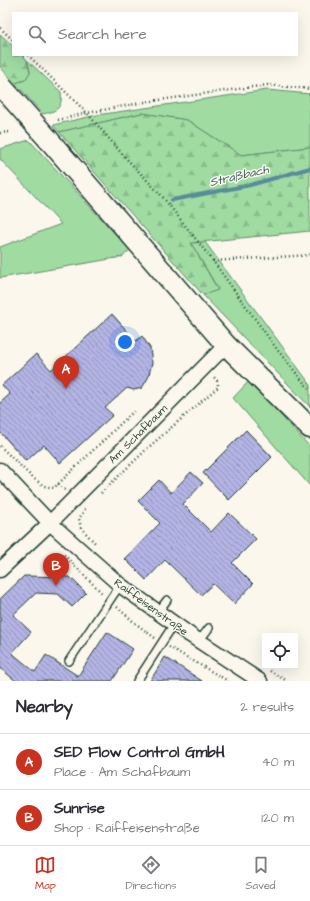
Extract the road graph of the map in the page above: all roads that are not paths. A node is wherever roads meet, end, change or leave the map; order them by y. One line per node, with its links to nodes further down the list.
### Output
1 (1, 86): 2 (main road, bridge)
2 (226, 344): 3 (main road); 5 (street, Am Schafbaum)
3 (310, 428)
4 (0, 470): 5 (street, Raiffeisenstraße)
5 (50, 523): 6 (street); 7 (street, Raiffeisenstraße)
6 (0, 570)
7 (120, 585): 9 (street, Raiffeisenstraße); 13 (lane)
8 (166, 600): 9 (lane)
9 (158, 612): 10 (street, Raiffeisenstraße)
10 (174, 624): 12 (street, Raiffeisenstraße); 14 (lane)
11 (209, 628): 12 (lane)
12 (199, 641): 15 (street, Raiffeisenstraße)
13 (69, 661)
14 (137, 681)
15 (260, 681)

